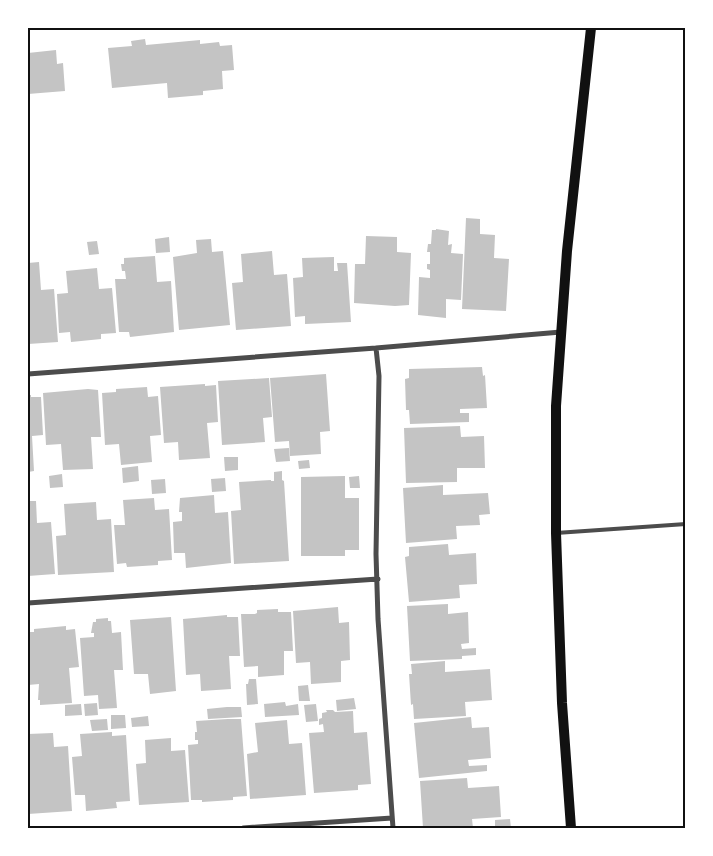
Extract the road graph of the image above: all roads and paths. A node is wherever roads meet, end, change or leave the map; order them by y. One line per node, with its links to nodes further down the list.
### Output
1 (591, 28): 2 (main road)
2 (561, 332): 3 (street); 6 (main road)
3 (376, 348): 4 (street); 7 (street)
4 (28, 374)
5 (686, 524): 6 (lane)
6 (556, 533): 12 (main road)
7 (378, 579): 8 (street); 9 (street)
8 (28, 603)
9 (392, 818): 10 (street); 11 (street)
10 (243, 828)
11 (393, 828)
12 (570, 828)

